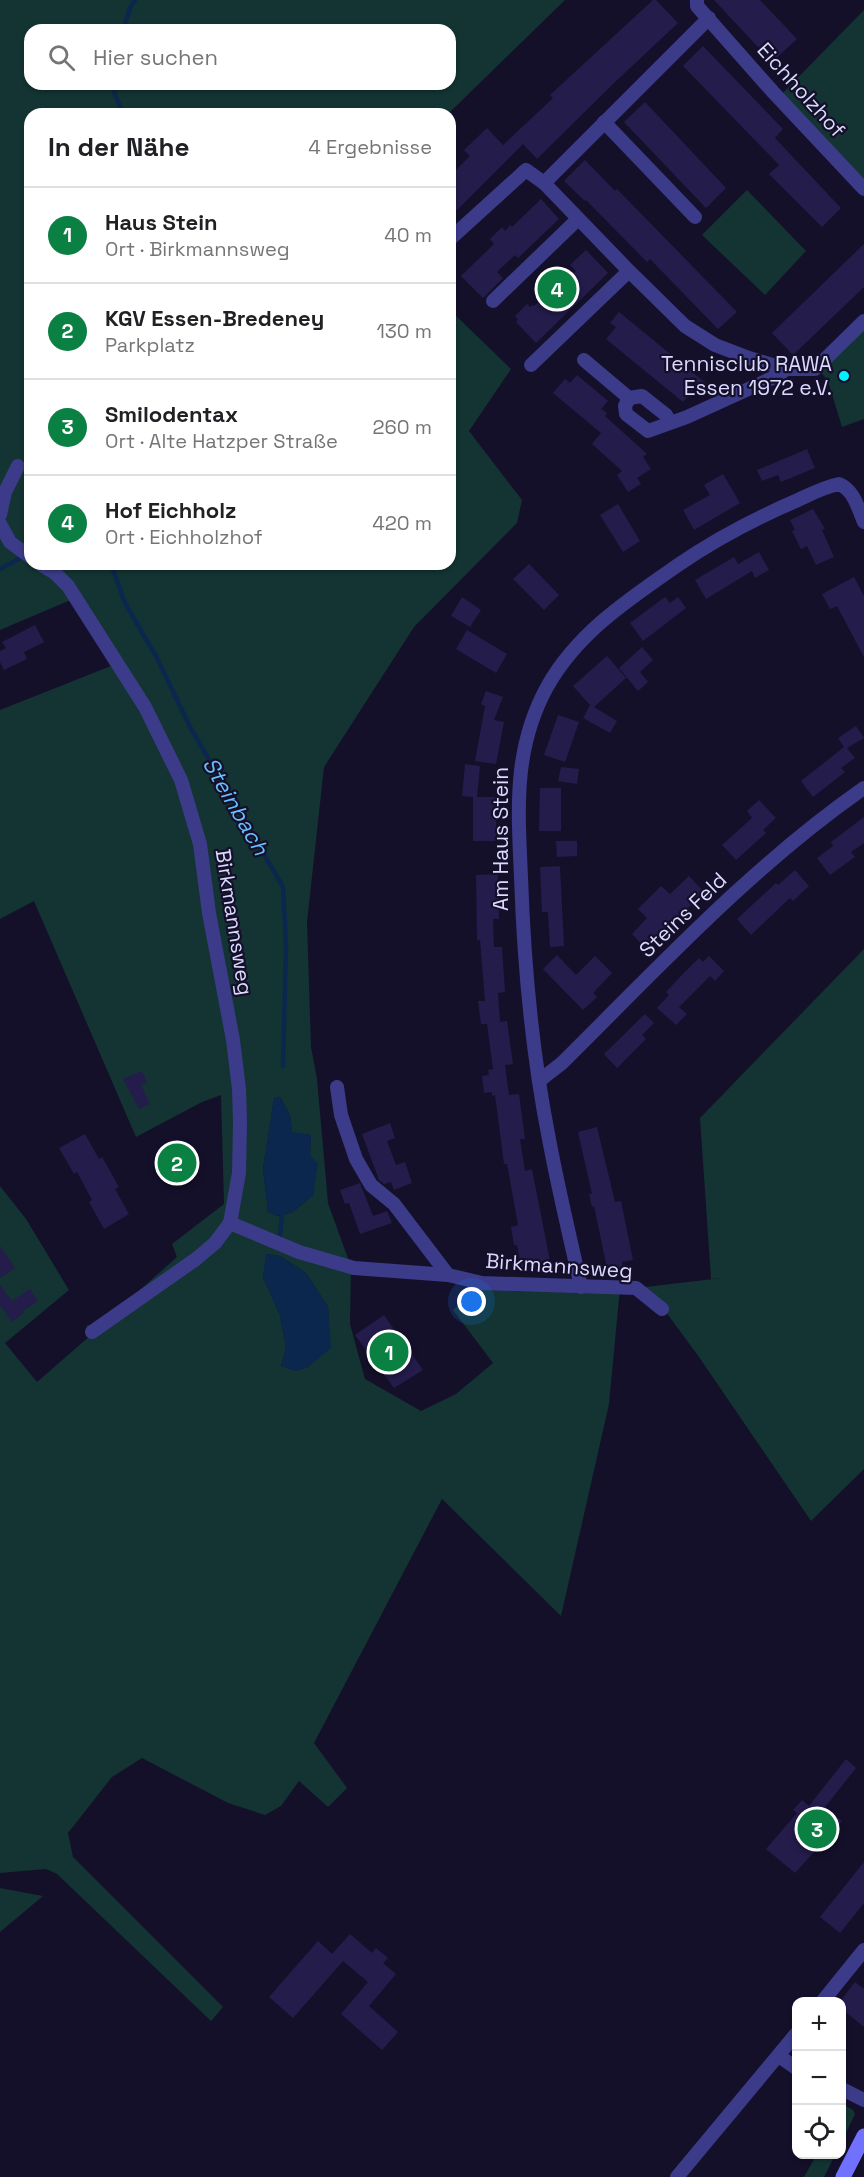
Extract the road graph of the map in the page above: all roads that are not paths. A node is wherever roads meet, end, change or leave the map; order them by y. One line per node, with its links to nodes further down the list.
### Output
1 (697, 0): 2 (street, Eichholzhof)
2 (709, 18): 3 (street); 5 (street, Eichholzhof)
3 (604, 122): 4 (street); 6 (street)
4 (544, 183): 7 (street); 8 (street)
5 (864, 189)
6 (695, 217)
7 (578, 219): 9 (street); 10 (street)
8 (456, 234)
9 (629, 271): 13 (street); 14 (street)
10 (493, 301)
11 (864, 321): 14 (street)
12 (584, 360): 15 (street)
13 (531, 365)
14 (786, 369): 16 (street)
15 (629, 398): 16 (street); 16 (street)
16 (670, 422)
17 (18, 466): 18 (street)
18 (0, 515)
19 (864, 522): 24 (street, Am Haus Stein)
20 (0, 524): 21 (street)
21 (24, 552)
22 (50, 570): 26 (street, Birkmannsweg)
23 (864, 788): 24 (street, Steins Feld)
24 (539, 1081): 28 (street, Am Haus Stein)
25 (337, 1087): 27 (street)
26 (230, 1224): 27 (street, Birkmannsweg); 30 (street)
27 (448, 1275): 28 (street, Birkmannsweg)
28 (581, 1287): 29 (street, Birkmannsweg)
29 (662, 1309)
30 (92, 1332)
31 (864, 1950): 32 (street)
32 (825, 1997)
33 (792, 2039): 34 (street)
34 (779, 2056): 35 (street); 39 (street)
35 (792, 2065)
36 (846, 2091): 37 (street)
37 (864, 2100)
38 (864, 2136): 40 (main road)
39 (677, 2177)
40 (843, 2177)

